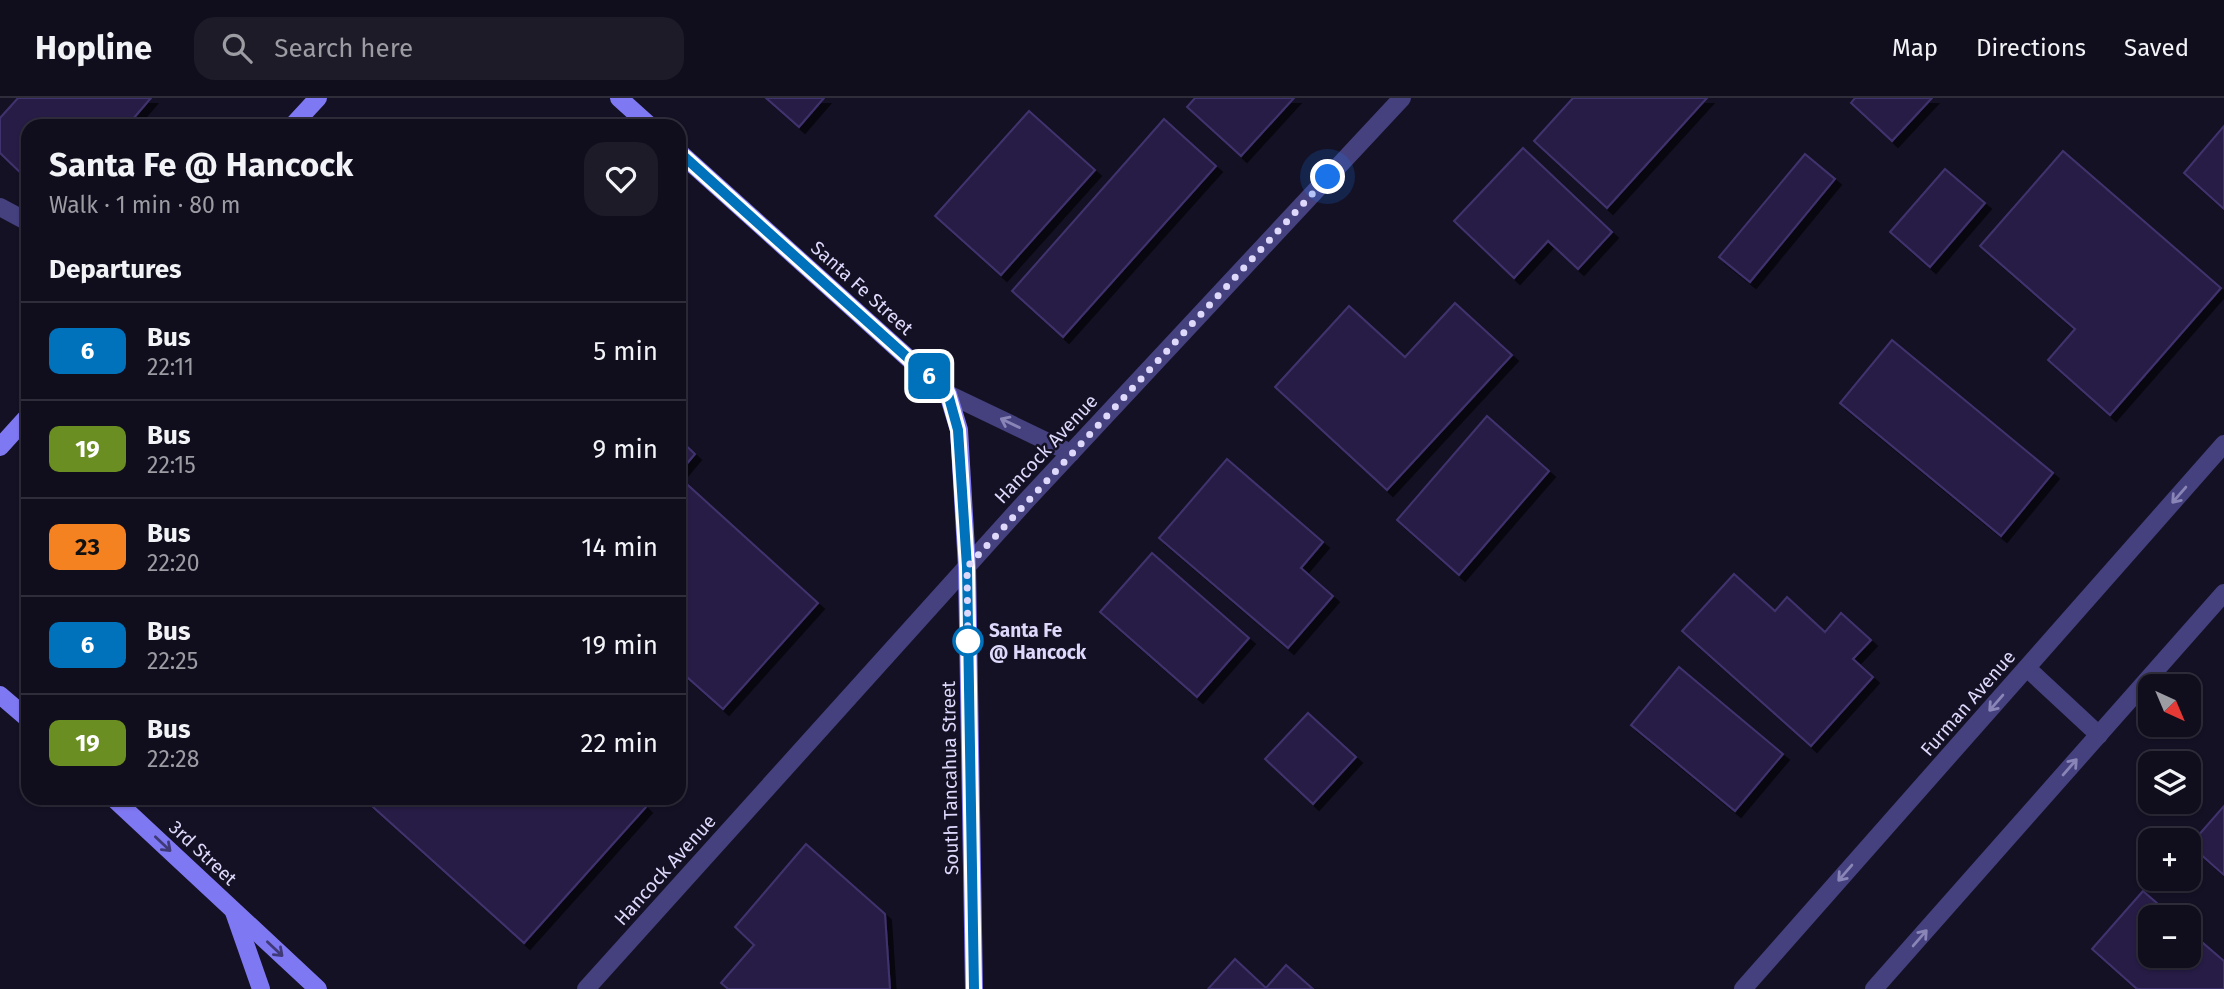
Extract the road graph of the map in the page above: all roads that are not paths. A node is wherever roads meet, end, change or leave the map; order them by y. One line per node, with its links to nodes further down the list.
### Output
1 (318, 98): 4 (main road)
2 (619, 98): 5 (main road)
3 (1402, 98): 13 (street, Hancock Avenue)
4 (298, 119)
5 (642, 119)
6 (686, 158): 9 (main road, Santa Fe Street)
7 (0, 207): 8 (street)
8 (21, 218)
9 (948, 394): 13 (street, one-way to 9); 14 (main road)
10 (21, 424): 12 (main road)
11 (2224, 444): 16 (street, Furman Avenue, one-way to 16)
12 (0, 447)
13 (1071, 453): 14 (street, Hancock Avenue)
14 (967, 567): 24 (street, Hancock Avenue); 25 (main road, South Tancahua Street)
15 (2224, 593): 19 (street)
16 (2027, 668): 19 (street); 26 (street, Furman Avenue, one-way to 26)
17 (0, 695): 18 (main road)
18 (21, 713)
19 (2098, 735): 27 (street, one-way to 19)
20 (121, 805): 21 (main road, 3rd Street, one-way to 21)
21 (233, 908): 22 (main road, 3rd Street); 23 (main road, one-way to 23)
22 (261, 989)
23 (318, 989)
24 (586, 989)
25 (974, 989)
26 (1743, 989)
27 (1874, 989)

